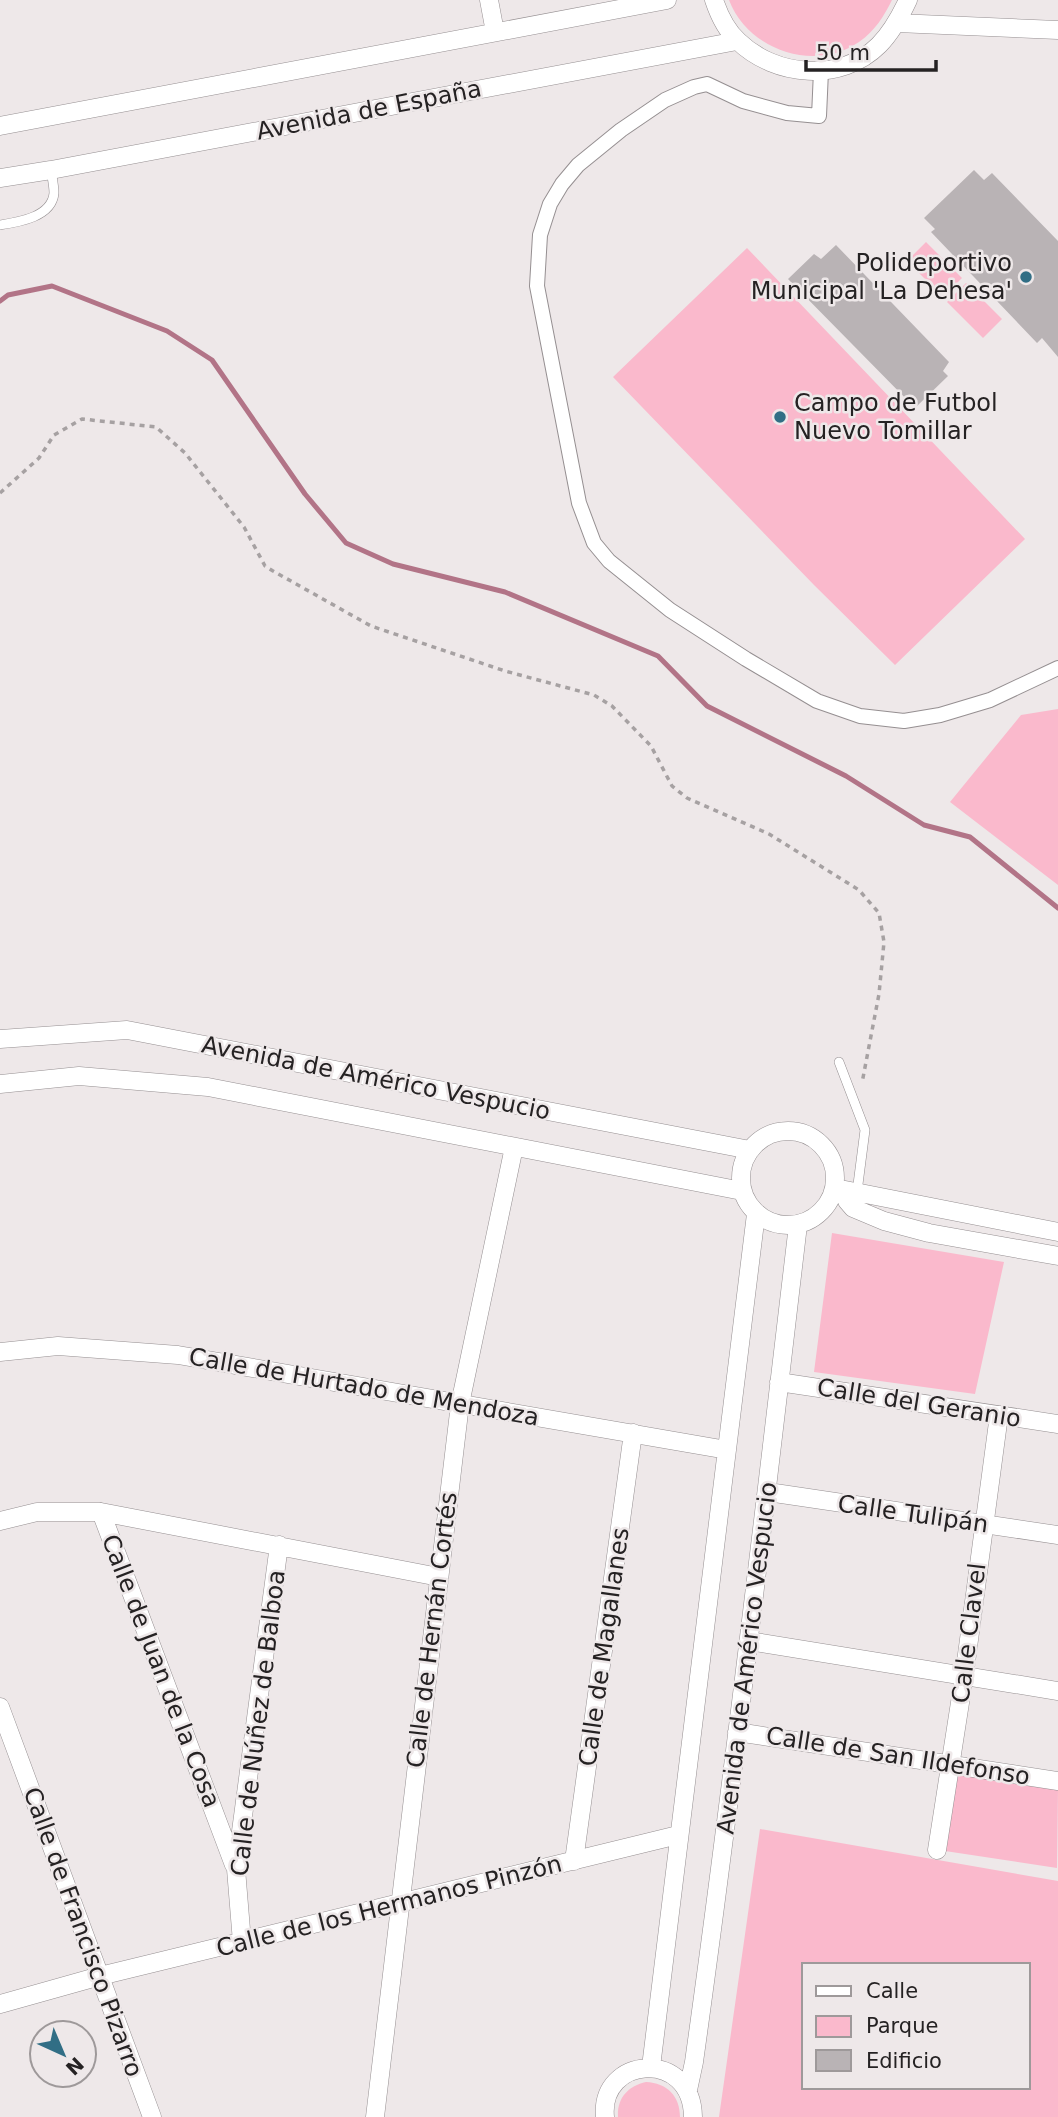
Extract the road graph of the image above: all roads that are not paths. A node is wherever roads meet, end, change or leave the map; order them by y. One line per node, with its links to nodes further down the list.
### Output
1 (489, 0): 7 (street)
2 (667, 0): 7 (street)
3 (714, 0): 8 (street)
4 (908, 0): 5 (street)
5 (897, 23): 6 (street); 9 (street)
6 (1058, 30)
7 (495, 32): 10 (street)
8 (737, 41): 9 (street); 11 (street, Avenida de España)
9 (821, 71): 14 (street)
10 (0, 126)
11 (51, 170): 12 (street, Avenida de España); 13 (lane)
12 (0, 178)
13 (0, 226)
14 (1058, 668)
15 (0, 1039): 19 (street, Avenida de Américo Vespucio)
16 (839, 1062): 20 (lane)
17 (0, 1084): 18 (street, Avenida de Américo Vespucio)
18 (514, 1147): 21 (street, Avenida de Américo Vespucio); 28 (street, Calle de Hernán Cortés)
19 (750, 1150): 20 (street); 21 (street)
20 (846, 1190): 23 (street); 24 (street); 25 (street)
21 (742, 1191): 22 (street)
22 (756, 1214): 23 (street); 32 (street, Avenida de Américo Vespucio)
23 (798, 1225): 27 (street, Avenida de Américo Vespucio)
24 (1058, 1232)
25 (1058, 1256)
26 (0, 1352): 28 (street, Calle de Hurtado de Mendoza)
27 (779, 1382): 29 (street, Calle del Geranio); 33 (street, Avenida de Américo Vespucio)
28 (460, 1404): 31 (street, Calle de Hurtado de Mendoza); 39 (street, Calle de Hernán Cortés)
29 (999, 1415): 30 (street, Calle del Geranio); 36 (street, Calle Clavel)
30 (1058, 1424)
31 (633, 1433): 32 (street, Calle de Hurtado de Mendoza); 49 (street, Calle de Magallanes)
32 (727, 1450): 47 (street, Avenida de Américo Vespucio)
33 (768, 1492): 36 (street, Calle Tulipán); 40 (street, Avenida de Américo Vespucio)
34 (101, 1512): 35 (street); 38 (street); 50 (street, Calle de Juan de la Cosa)
35 (0, 1521)
36 (983, 1524): 37 (street, Calle Tulipán); 41 (street, Calle Clavel)
37 (1058, 1535)
38 (279, 1545): 39 (street); 50 (street, Calle de Núñez de Balboa)
39 (439, 1577): 51 (street, Calle de Hernán Cortés)
40 (749, 1641): 41 (street); 44 (street, Avenida de Américo Vespucio)
41 (964, 1677): 42 (street); 45 (street, Calle Clavel)
42 (1058, 1691)
43 (0, 1707): 53 (street, Calle de Francisco Pizarro)
44 (737, 1732): 45 (street, Calle de San Ildefonso); 56 (street, Avenida de Américo Vespucio)
45 (951, 1765): 46 (street, Calle de San Ildefonso); 48 (street, Calle Clavel)
46 (1058, 1781)
47 (678, 1835): 49 (street, Calle de los Hermanos Pinzón); 55 (street, Avenida de Américo Vespucio)
48 (937, 1850)
49 (574, 1861): 51 (street, Calle de los Hermanos Pinzón)
50 (236, 1869): 52 (street, Calle de Núñez de Balboa)
51 (399, 1903): 52 (street, Calle de los Hermanos Pinzón); 59 (street, Calle de Hernán Cortés)
52 (242, 1941): 53 (street, Calle de los Hermanos Pinzón)
53 (100, 1976): 54 (street, Calle de los Hermanos Pinzón); 58 (street, Calle de Francisco Pizarro)
54 (0, 2004)
55 (651, 2067): 56 (street); 57 (street)
56 (688, 2090): 60 (street)
57 (599, 2116)
58 (152, 2117)
59 (375, 2117)
60 (693, 2117)

